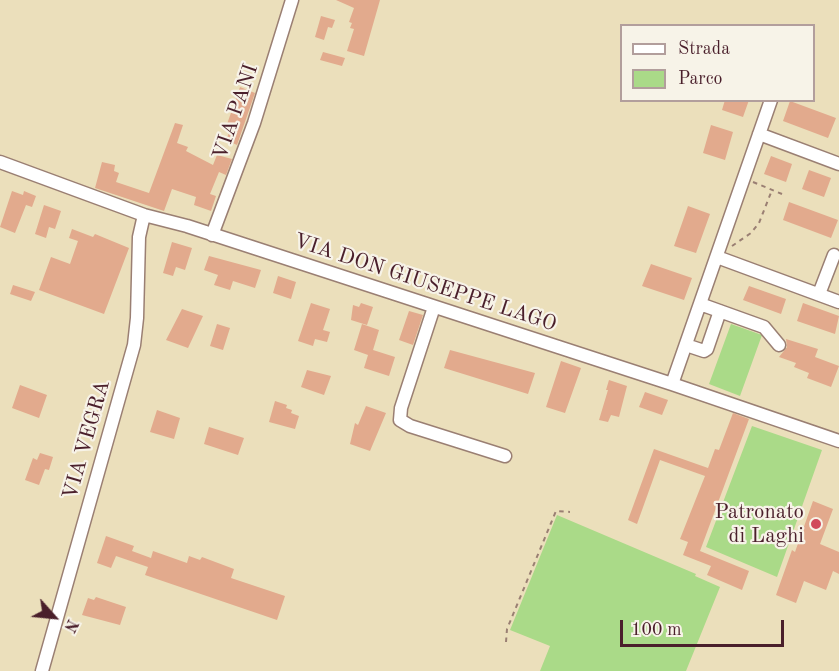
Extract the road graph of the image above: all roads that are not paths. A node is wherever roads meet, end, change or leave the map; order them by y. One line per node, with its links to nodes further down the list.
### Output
1 (292, 0): 7 (street, VIA PANI)
2 (770, 102): 3 (street)
3 (759, 134): 5 (street); 9 (street)
4 (0, 162): 6 (street, VIA DON GIUSEPPE LAGO)
5 (839, 164)
6 (144, 215): 7 (street, VIA DON GIUSEPPE LAGO); 20 (street, VIA VEGRA)
7 (212, 235): 13 (street, VIA DON GIUSEPPE LAGO)
8 (834, 255): 10 (street)
9 (717, 257): 10 (street); 12 (street)
10 (819, 294): 11 (street)
11 (839, 302)
12 (700, 304): 14 (street); 15 (street)
13 (434, 307): 17 (street, VIA DON GIUSEPPE LAGO); 19 (street)
14 (720, 311): 15 (street); 16 (street)
15 (686, 345): 17 (street)
16 (779, 345)
17 (672, 384): 18 (street, VIA DON GIUSEPPE LAGO)
18 (839, 441)
19 (505, 456)
20 (42, 671)

